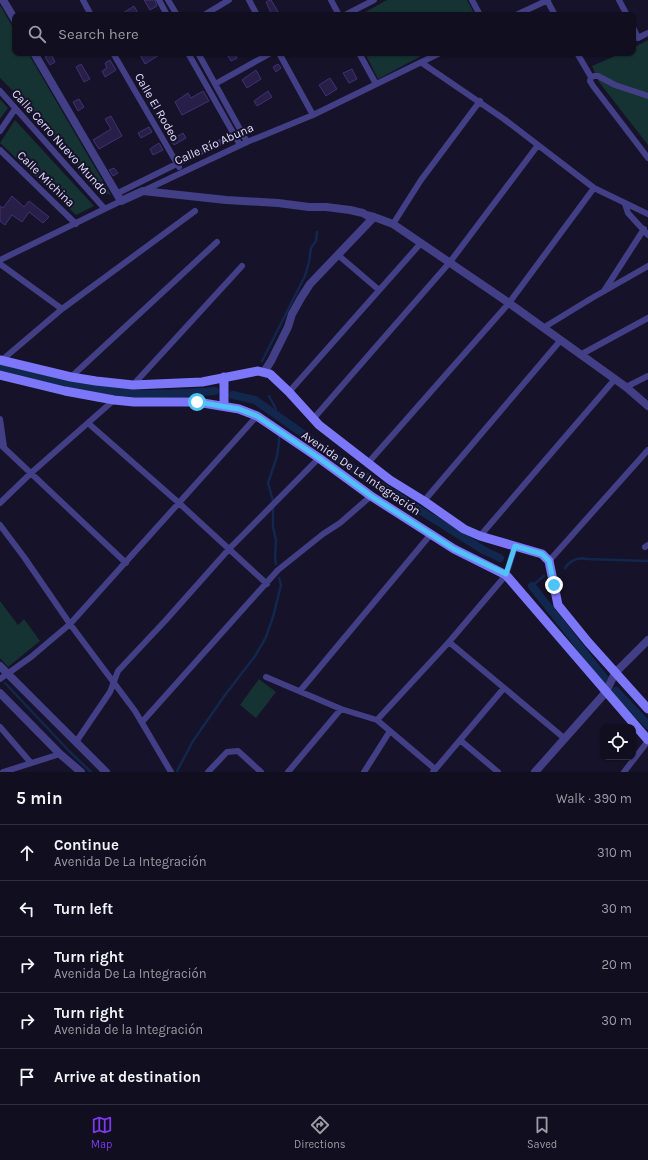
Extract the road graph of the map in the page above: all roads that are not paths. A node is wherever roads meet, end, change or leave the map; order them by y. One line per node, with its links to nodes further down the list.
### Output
1 (3, 0): 23 (street)
2 (83, 0): 12 (street)
3 (159, 0): 13 (street)
4 (168, 0): 14 (street)
5 (229, 0): 15 (street)
6 (249, 0): 16 (street)
7 (331, 0): 17 (street)
8 (374, 0): 18 (street)
9 (472, 0): 19 (street)
10 (547, 0): 20 (street); 21 (street)
11 (619, 0): 22 (street)
12 (90, 12)
13 (165, 12)
14 (175, 12)
15 (209, 12)
16 (256, 12)
17 (337, 12)
18 (351, 12)
19 (478, 12)
20 (522, 12)
21 (553, 12)
22 (625, 12)
23 (12, 15)
24 (648, 33): 25 (street)
25 (636, 34)
26 (36, 56): 56 (street)
27 (115, 56): 52 (street, Calle El Rodeo)
28 (190, 56): 46 (street)
29 (200, 56): 37 (street)
30 (266, 56): 37 (street)
31 (281, 56): 43 (street)
32 (361, 56): 38 (street)
33 (435, 56): 35 (street, Calle Río Abuna)
34 (579, 56): 36 (street)
35 (422, 63): 38 (street, Calle Río Abuna); 41 (street)
36 (591, 77): 40 (street); 51 (street)
37 (215, 84): 45 (street)
38 (376, 84): 43 (street, Calle Río Abuna)
39 (0, 91): 42 (street, Calle Cerro Nuevo Mundo)
40 (648, 96)
41 (480, 101): 49 (street); 63 (street)
42 (15, 109): 44 (street); 58 (street, Calle Cerro Nuevo Mundo)
43 (313, 115): 47 (street, Calle Río Abuna)
44 (0, 131)
45 (241, 132): 46 (street); 47 (street)
46 (235, 135): 48 (street); 52 (street)
47 (247, 142): 48 (street, Calle Río Abuna)
48 (240, 145): 53 (street, Calle Río Abuna)
49 (538, 145): 54 (street); 70 (street)
50 (0, 150): 62 (street, Calle Michina)
51 (648, 158)
52 (177, 164): 53 (street, Calle El Rodeo); 56 (street)
53 (182, 172): 55 (street, Calle Río Abuna)
54 (594, 188): 57 (street); 76 (street)
55 (143, 191): 56 (street, Calle Río Abuna); 61 (street)
56 (120, 197): 58 (street, Calle Río Abuna)
57 (625, 204): 60 (street); 64 (street)
58 (104, 208): 62 (street, Calle Río Abuna)
59 (196, 211): 77 (street)
60 (648, 214)
61 (374, 217): 63 (street); 68 (street)
62 (76, 224): 69 (street, Calle Río Abuna)
63 (393, 224): 67 (street)
64 (644, 229): 65 (street); 75 (street)
65 (648, 235)
66 (217, 242): 86 (street)
67 (421, 243): 70 (street); 74 (street)
68 (338, 254): 74 (street); 83 (street)
69 (0, 260)
70 (450, 262): 76 (street); 96 (street)
71 (0, 264): 77 (street)
72 (242, 266): 89 (street)
73 (648, 266): 75 (street)
74 (378, 290): 91 (street)
75 (603, 292): 79 (street)
76 (509, 303): 79 (street); 102 (street)
77 (62, 310): 82 (street)
78 (648, 318): 81 (street)
79 (543, 328): 80 (street)
80 (560, 341): 81 (street); 105 (street)
81 (580, 355): 88 (street)
82 (1, 360): 86 (main road)
83 (264, 372): 87 (main road); 91 (main road, Avenida De La Integración)
84 (0, 375): 92 (main road, Avenida De La Integración)
85 (648, 376): 90 (street)
86 (71, 377): 89 (main road)
87 (224, 377): 89 (main road); 93 (main road)
88 (615, 379): 90 (street); 110 (street)
89 (133, 385)
90 (626, 387): 94 (street)
91 (289, 392): 96 (main road, Avenida De La Integración)
92 (114, 400): 93 (main road, Avenida De La Integración); 98 (street)
93 (224, 406): 95 (main road, Avenida De La Integración)
94 (648, 406)
95 (257, 416): 101 (main road, Avenida De La Integración); 107 (street)
96 (314, 418): 102 (main road, Avenida De La Integración)
97 (0, 419): 99 (street)
98 (88, 423): 103 (street); 107 (street)
99 (2, 446): 103 (street)
100 (648, 450): 113 (street)
101 (319, 458): 104 (main road, Avenida De La Integración); 112 (street)
102 (368, 463): 105 (main road, Avenida De La Integración)
103 (31, 473): 106 (street); 114 (street)
104 (371, 496): 109 (main road, Avenida De La Integración); 116 (street)
105 (424, 501): 110 (main road, Avenida De La Integración)
106 (0, 503)
107 (179, 503): 112 (street); 114 (street)
108 (0, 525): 117 (street)
109 (430, 534): 115 (main road, Avenida De La Integración); 126 (street)
110 (480, 536): 111 (main road, Avenida De La Integración)
111 (515, 546): 113 (main road, Avenida De La Integración); 115 (street)
112 (229, 549): 116 (street); 124 (street)
113 (549, 561): 121 (main road)
114 (126, 563): 117 (street)
115 (506, 574): 119 (street); 127 (main road, Avenida De La Integración)
116 (267, 584): 132 (street)
117 (70, 624): 122 (street); 124 (street)
118 (648, 640): 121 (street)
119 (449, 642): 125 (street); 131 (street)
120 (0, 666): 122 (street)
121 (615, 673): 127 (street); 130 (main road)
122 (4, 676): 138 (street)
123 (266, 677): 126 (street)
124 (114, 681): 132 (street); 138 (street)
125 (504, 688): 135 (street); 136 (street)
126 (300, 691): 129 (street)
127 (606, 692): 135 (street); 137 (main road)
128 (0, 693): 139 (street)
129 (341, 709): 131 (street); 148 (street)
130 (648, 709)
131 (377, 720): 134 (street)
132 (142, 722): 145 (street)
133 (0, 727): 140 (street)
134 (390, 731): 141 (street); 149 (street)
135 (564, 738): 151 (street)
136 (460, 740): 141 (street); 150 (street)
137 (648, 741): 152 (street)
138 (76, 742): 144 (street)
139 (60, 754): 140 (street); 143 (street)
140 (31, 763): 142 (street)
141 (434, 771)
142 (3, 772)
143 (81, 772)
144 (106, 772)
145 (171, 772)
146 (208, 772): 147 (street)
147 (261, 772)
148 (288, 772)
149 (364, 772)
150 (498, 772)
151 (535, 772)
152 (624, 772)

